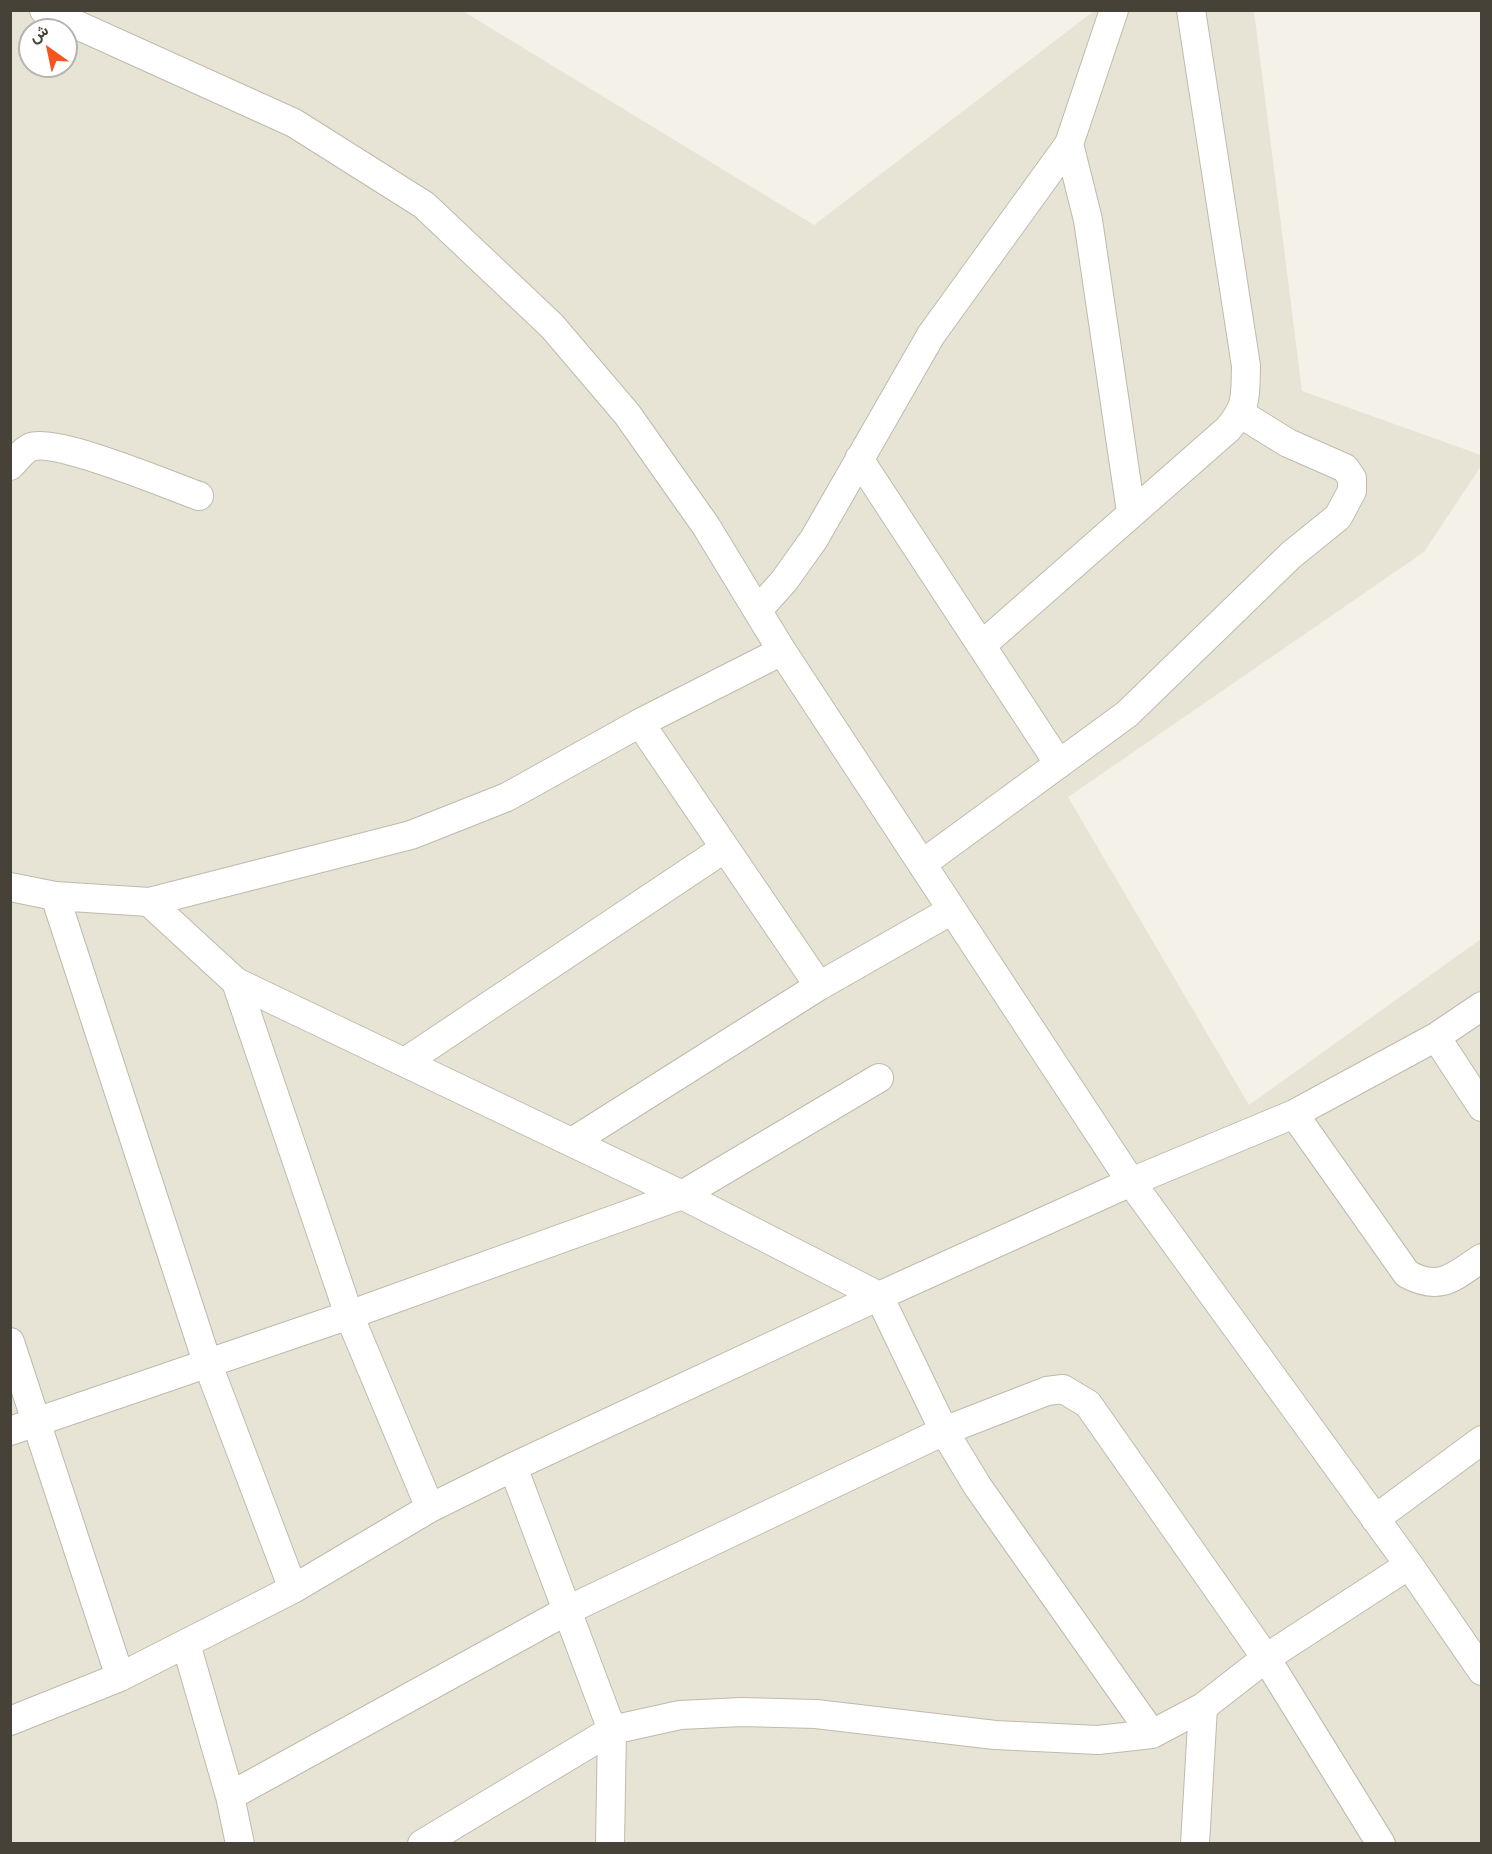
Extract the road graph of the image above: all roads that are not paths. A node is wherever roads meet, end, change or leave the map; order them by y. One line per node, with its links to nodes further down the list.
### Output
1 (44, 10): 10 (street)
2 (1114, 10): 4 (street)
3 (1191, 10): 5 (street)
4 (1069, 144): 6 (street); 9 (street)
5 (1241, 414): 9 (street); 14 (street)
6 (859, 459): 10 (street); 11 (street)
7 (10, 466): 8 (street)
8 (199, 496)
9 (1131, 512): 11 (street)
10 (758, 610): 12 (street)
11 (982, 645): 14 (street)
12 (782, 651): 13 (street); 16 (street)
13 (640, 723): 15 (street); 19 (street)
14 (1059, 764): 16 (street)
15 (725, 848): 22 (street); 25 (street)
16 (922, 864): 20 (street)
17 (10, 887): 18 (street)
18 (55, 896): 19 (street); 36 (street)
19 (149, 902): 21 (street)
20 (952, 910): 22 (street); 30 (street)
21 (236, 982): 25 (street); 34 (street)
22 (819, 986): 29 (street)
23 (1482, 1006): 24 (street)
24 (1436, 1036): 27 (street); 28 (street)
25 (405, 1062): 29 (street)
26 (879, 1078): 31 (street)
27 (1482, 1107)
28 (1293, 1114): 30 (street); 32 (street)
29 (572, 1142): 31 (street)
30 (1131, 1182): 33 (street); 43 (street)
31 (682, 1195): 33 (street); 34 (street)
32 (1482, 1258)
33 (879, 1296): 39 (street); 41 (street)
34 (349, 1315): 36 (street); 42 (street)
35 (10, 1342): 37 (street)
36 (207, 1362): 37 (street); 45 (street)
37 (38, 1424): 38 (street); 50 (street)
38 (10, 1431)
39 (944, 1431): 46 (street); 48 (street); 54 (street)
40 (1482, 1440): 43 (street)
41 (513, 1467): 42 (street); 46 (street)
42 (430, 1508): 45 (street)
43 (1375, 1519): 44 (street)
44 (1409, 1565): 48 (street); 49 (street)
45 (293, 1589): 47 (street)
46 (568, 1610): 53 (street); 55 (street)
47 (186, 1644): 50 (street); 55 (street)
48 (1266, 1658): 51 (street); 60 (street)
49 (1482, 1671)
50 (120, 1677): 52 (street)
51 (1203, 1707): 54 (street); 59 (street)
52 (10, 1721)
53 (612, 1730): 54 (street); 57 (street); 58 (street)
54 (1152, 1734)
55 (230, 1796): 56 (street)
56 (240, 1844)
57 (422, 1844)
58 (610, 1844)
59 (1195, 1844)
60 (1381, 1844)

